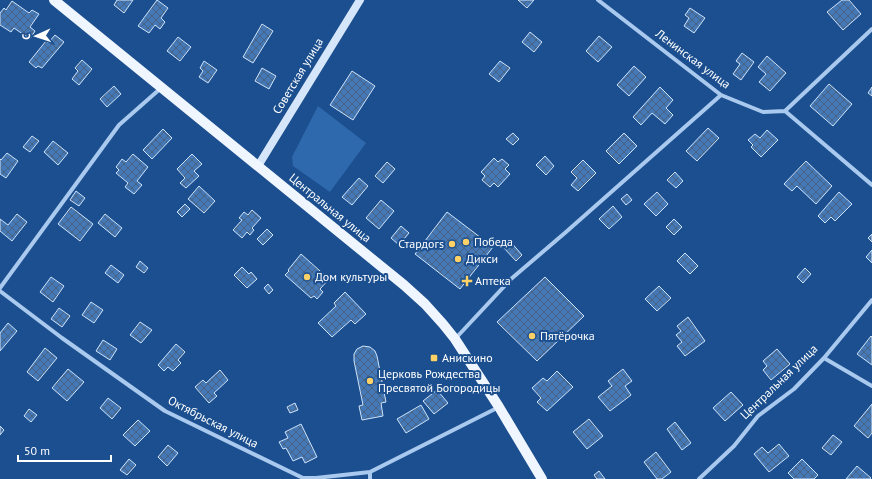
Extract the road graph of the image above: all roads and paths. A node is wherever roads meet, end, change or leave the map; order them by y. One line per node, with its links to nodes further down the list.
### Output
1 (54, 0): 5 (main road, Центральная улица)
2 (360, 0): 8 (main road, Советская улица)
3 (598, 0): 6 (street, Ленинская улица)
4 (872, 29): 7 (street)
5 (162, 87): 8 (main road, Центральная улица); 10 (street)
6 (721, 94): 7 (street, Ленинская улица); 13 (street)
7 (785, 111): 9 (street)
8 (258, 166): 13 (main road, Центральная улица)
9 (872, 185)
10 (0, 288)
11 (0, 291): 18 (street, Октябрьская улица)
12 (872, 300): 14 (street, Центральная улица)
13 (454, 339): 16 (main road, Центральная улица)
14 (824, 358): 15 (street); 22 (street, Центральная улица)
15 (872, 386)
16 (499, 406): 17 (street); 21 (main road, Центральная улица)
17 (370, 472): 18 (street, Октябрьская улица); 20 (street)
18 (303, 478): 19 (street)
19 (298, 479)
20 (370, 479)
21 (542, 479)
22 (699, 479)

